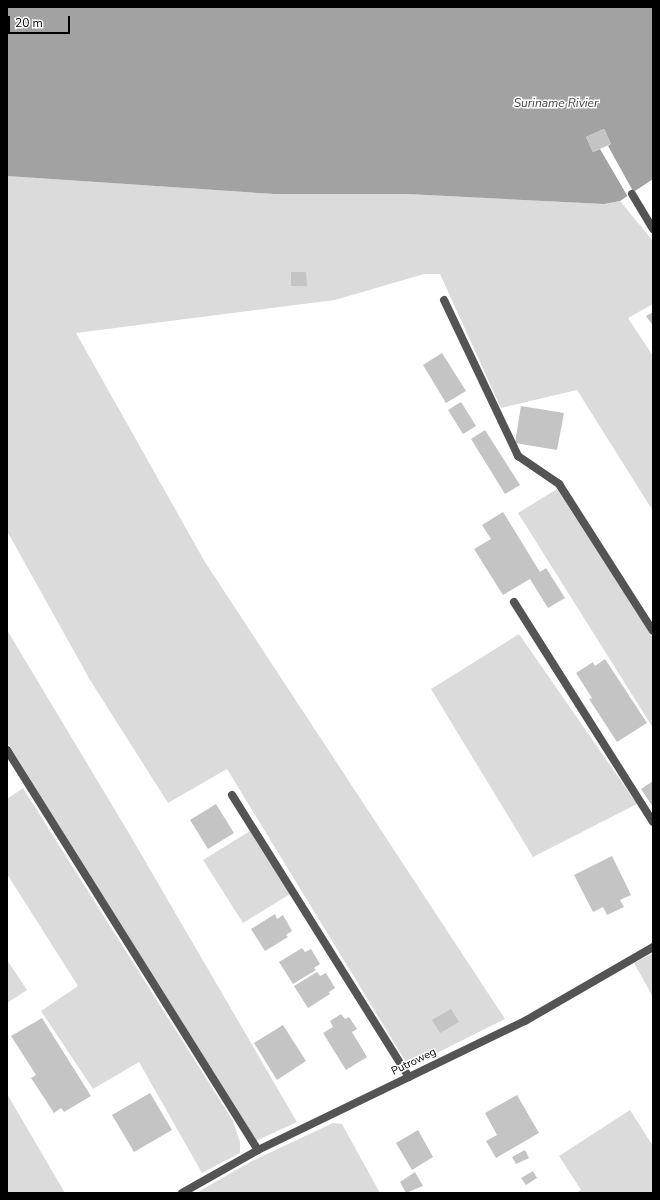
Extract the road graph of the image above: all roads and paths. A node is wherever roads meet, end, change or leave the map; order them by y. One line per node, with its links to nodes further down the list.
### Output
1 (632, 194): 2 (street)
2 (653, 229)
3 (444, 300): 5 (street)
4 (514, 602): 8 (street)
5 (653, 631)
6 (7, 750): 11 (street)
7 (232, 795): 10 (street)
8 (653, 822)
9 (653, 947): 10 (street, Putroweg)
10 (409, 1077): 11 (street, Putroweg)
11 (258, 1150): 12 (street, Putroweg)
12 (182, 1193)

